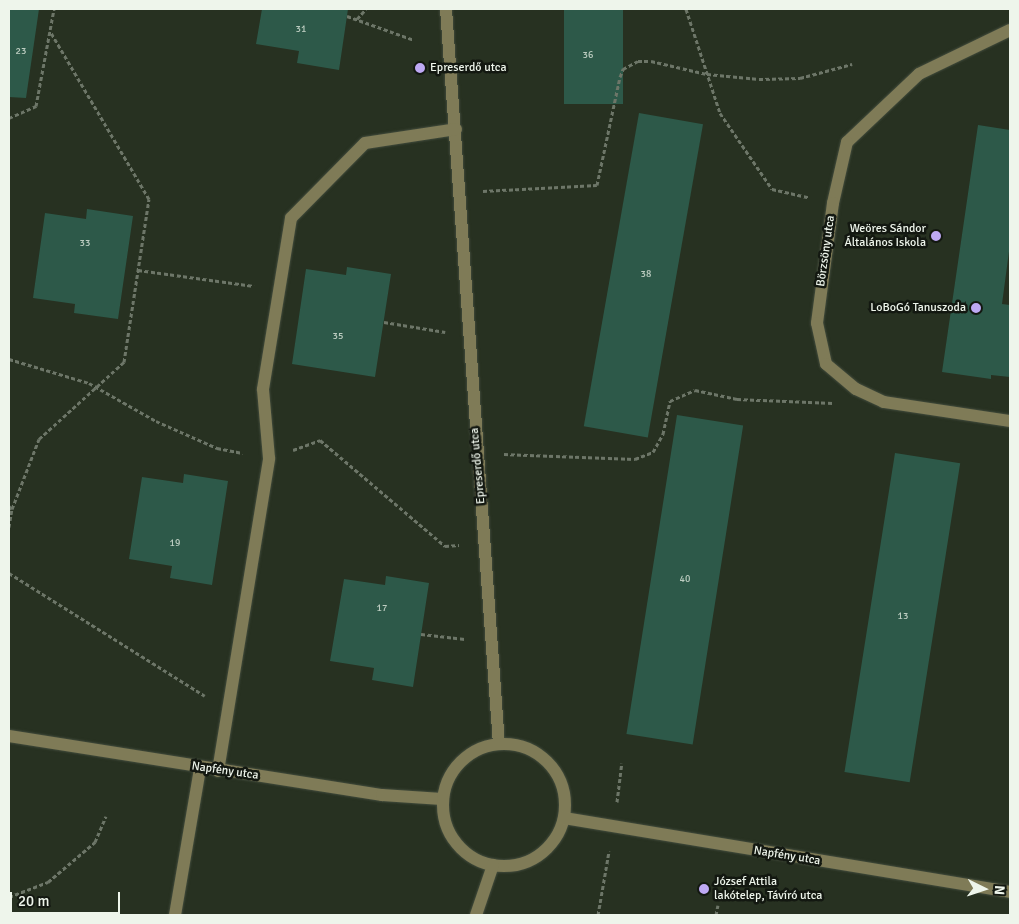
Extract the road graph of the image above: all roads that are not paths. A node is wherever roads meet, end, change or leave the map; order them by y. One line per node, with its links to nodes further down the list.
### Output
1 (446, 9): 3 (street, Epreserdő utca)
2 (1010, 30): 4 (street, Börzsöny utca)
3 (456, 129): 6 (street, Epreserdő utca); 8 (street)
4 (1010, 421)
5 (9, 736): 7 (street, Napfény utca)
6 (499, 744): 9 (street); 10 (street)
7 (200, 768): 8 (street, Napfény utca); 13 (street)
8 (218, 770): 9 (street, Napfény utca)
9 (442, 799): 11 (street)
10 (564, 818): 11 (street); 12 (street, Napfény utca)
11 (493, 865): 14 (street)
12 (1010, 892)
13 (175, 915)
14 (476, 915)

